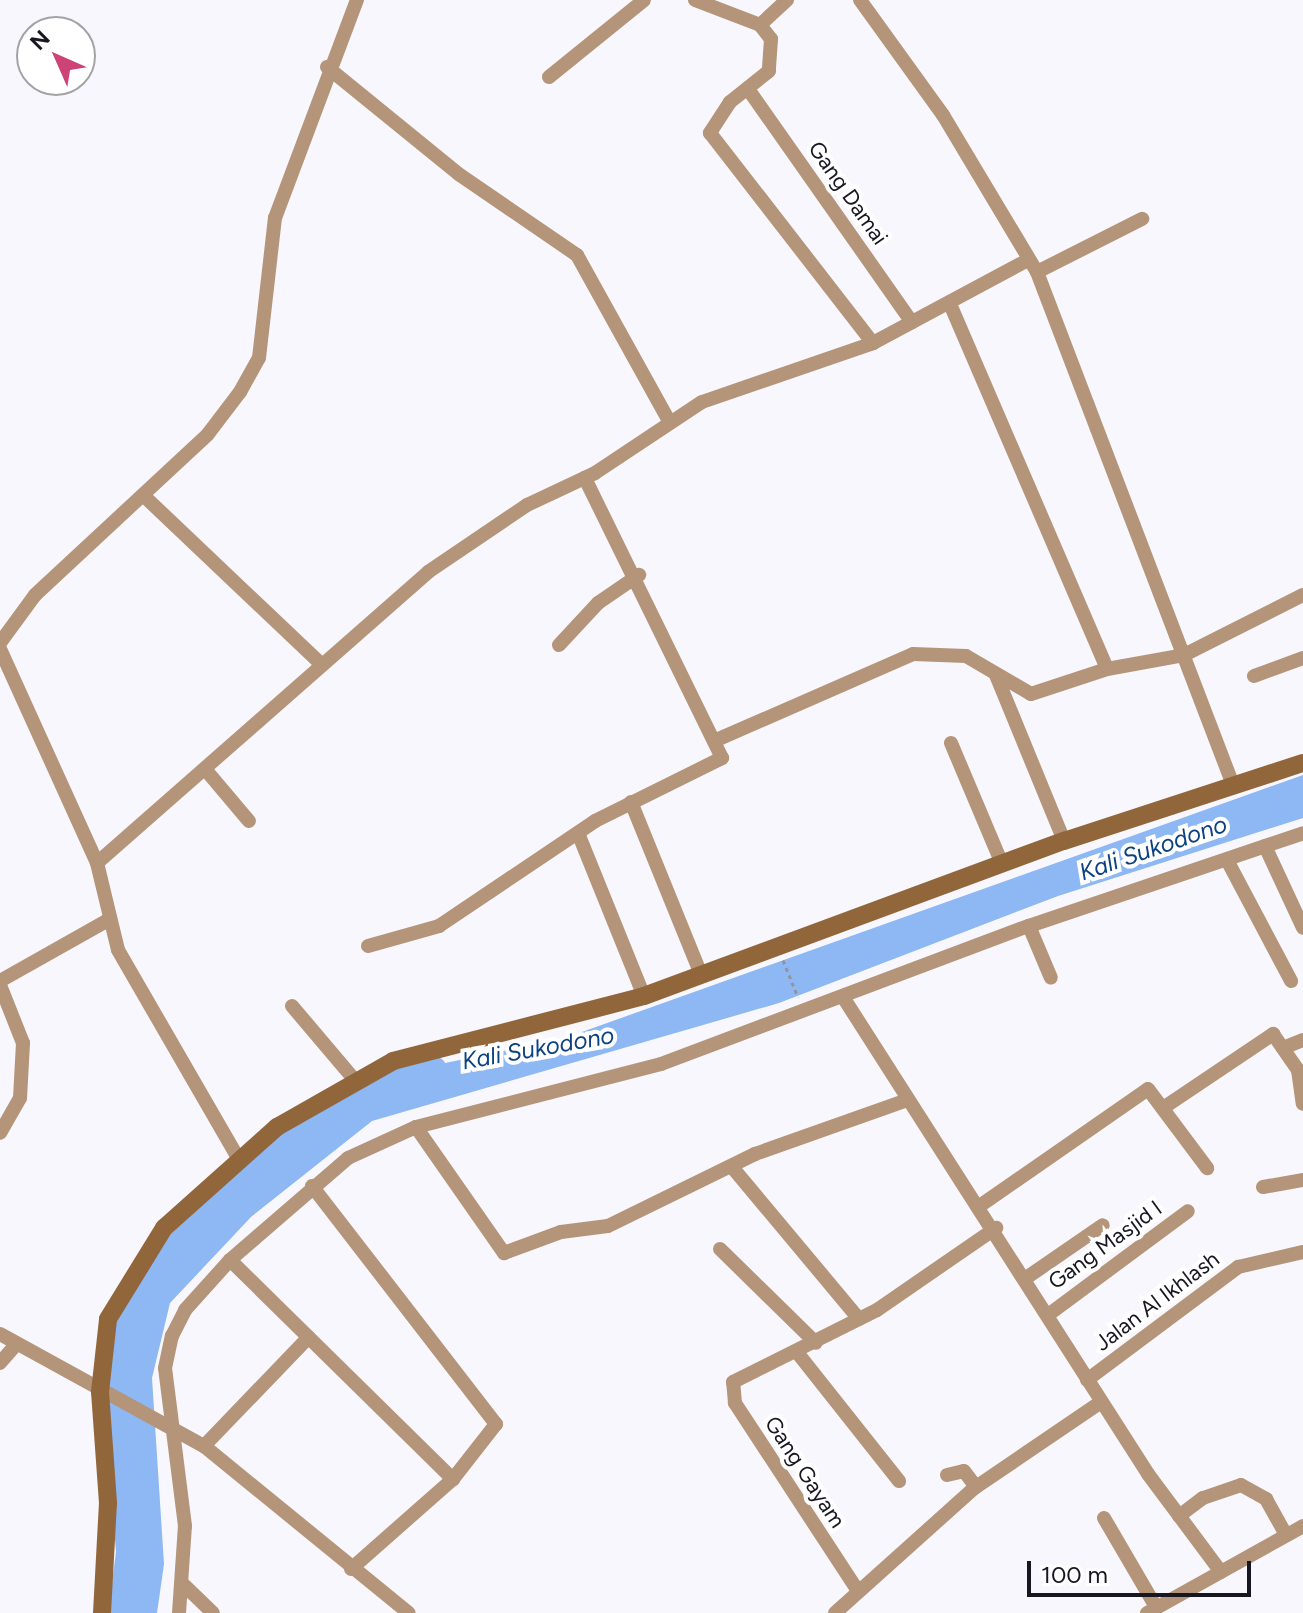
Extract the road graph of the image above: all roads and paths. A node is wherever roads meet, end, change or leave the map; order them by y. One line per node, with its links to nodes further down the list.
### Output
1 (357, 0): 7 (street)
2 (644, 0): 8 (street)
3 (695, 0): 6 (street)
4 (787, 0): 6 (street)
5 (860, 0): 11 (street)
6 (760, 25): 9 (street)
7 (327, 67): 15 (street); 17 (street)
8 (549, 77)
9 (748, 89): 13 (street, Gang Damai); 14 (street)
10 (1142, 219): 11 (street)
11 (1032, 266): 12 (street); 23 (street)
12 (950, 304): 13 (street); 27 (street)
13 (912, 322): 14 (street)
14 (873, 343): 15 (street)
15 (669, 421): 16 (street)
16 (585, 478): 18 (street); 26 (street)
17 (144, 496): 20 (street); 26 (street)
18 (639, 575): 21 (street); 30 (street)
19 (1303, 595): 23 (street)
20 (0, 643)
21 (559, 645)
22 (0, 649): 25 (street)
23 (1184, 655): 27 (street); 34 (street)
24 (1303, 658): 29 (street)
25 (0, 661): 42 (street)
26 (322, 665): 33 (street)
27 (1107, 669): 28 (street)
28 (994, 671): 30 (street); 39 (street)
29 (1254, 676)
30 (714, 741): 35 (street)
31 (951, 743): 43 (street)
32 (1303, 763): 34 (main road)
33 (205, 769): 36 (street); 42 (street)
34 (1233, 785): 39 (main road)
35 (631, 802): 37 (street); 49 (street)
36 (249, 821)
37 (578, 833): 47 (street); 53 (street)
38 (1303, 835): 40 (street)
39 (1064, 841): 43 (main road)
40 (1265, 846): 41 (street); 46 (street)
41 (1227, 860): 45 (street); 51 (street)
42 (97, 863): 44 (street)
43 (1002, 864): 49 (main road)
44 (110, 919): 52 (street); 65 (street)
45 (1029, 926): 50 (street); 54 (street)
46 (1303, 928)
47 (368, 946)
48 (781, 956): 55 (path)
49 (701, 974): 53 (main road)
50 (1051, 978)
51 (1291, 981)
52 (0, 983): 64 (street)
53 (644, 996): 59 (main road)
54 (843, 997): 60 (street); 63 (street)
55 (799, 998)
56 (292, 1006): 59 (street)
57 (1303, 1040): 58 (street)
58 (1288, 1046): 61 (street); 62 (street)
59 (353, 1078): 65 (main road)
60 (905, 1101): 66 (street); 71 (street)
61 (1303, 1104)
62 (1163, 1108): 67 (street); 71 (street)
63 (416, 1127): 66 (street); 69 (street)
64 (0, 1133)
65 (240, 1161): 88 (main road)
66 (732, 1167): 80 (street)
67 (1207, 1168)
68 (1303, 1180): 70 (street)
69 (312, 1186): 77 (street); 93 (street)
70 (1263, 1187)
71 (981, 1205): 74 (street)
72 (1188, 1211): 79 (street, Gang Masjid I)
73 (1103, 1225): 78 (street)
74 (996, 1228): 78 (street); 80 (street)
75 (720, 1249): 83 (street)
76 (1303, 1252): 87 (street, Jalan Al Ikhlash)
77 (230, 1260): 82 (street); 90 (street)
78 (1026, 1278): 79 (street)
79 (1048, 1315): 87 (street)
80 (859, 1319): 83 (street)
81 (0, 1334): 84 (street)
82 (309, 1337): 91 (street); 93 (street)
83 (816, 1343): 85 (street)
84 (15, 1346): 86 (street); 88 (street)
85 (796, 1351): 94 (street); 103 (street, Gang Gayam)
86 (0, 1363)
87 (1087, 1380): 89 (street)
88 (102, 1393): 90 (street); 106 (main road)
89 (1101, 1402): 95 (street); 96 (street)
90 (171, 1424): 91 (street); 102 (street)
91 (204, 1446): 100 (street)
92 (947, 1475): 95 (street)
93 (453, 1479): 100 (street)
94 (899, 1481)
95 (976, 1487): 103 (street)
96 (1179, 1516): 99 (street); 101 (street)
97 (1104, 1518): 104 (street)
98 (1303, 1526): 99 (street)
99 (1286, 1535): 101 (street)
100 (351, 1569): 109 (street)
101 (1221, 1572): 104 (street)
102 (184, 1585): 107 (street); 108 (street)
103 (858, 1591): 105 (street)
104 (1152, 1610)
105 (840, 1611)
106 (102, 1613)
107 (179, 1613)
108 (213, 1613)
109 (409, 1613)

